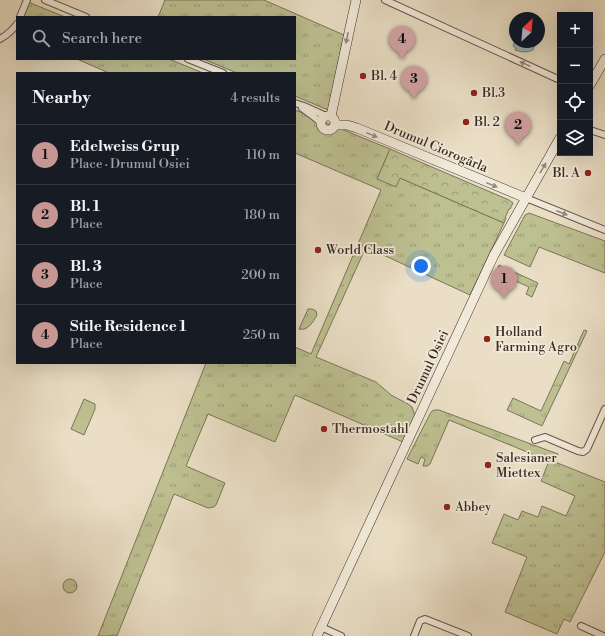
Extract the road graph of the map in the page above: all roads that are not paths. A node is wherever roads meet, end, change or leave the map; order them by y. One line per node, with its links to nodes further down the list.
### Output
1 (28, 0): 5 (street)
2 (45, 0): 6 (street)
3 (356, 0): 15 (street, one-way to 15)
4 (385, 0): 12 (street, one-way to 4)
5 (20, 16)
6 (84, 16)
7 (16, 25): 8 (street)
8 (0, 39)
9 (605, 59): 13 (street)
10 (190, 60): 11 (street)
11 (220, 72)
12 (557, 79)
13 (591, 84)
14 (296, 104): 15 (street)
15 (326, 118): 19 (street, Drumul Ciorogârla, one-way to 19)
16 (593, 131): 17 (street)
17 (605, 135)
18 (557, 143): 19 (street, Drumul Osiei, one-way to 18)
19 (526, 198): 20 (street); 21 (street, Drumul Osiei)
20 (537, 203): 21 (street); 22 (street, one-way to 22)
21 (520, 209): 25 (street, Drumul Osiei)
22 (605, 230)
23 (605, 409): 24 (street)
24 (535, 440)
25 (321, 626): 27 (street, Drumul Osiei); 28 (street)
26 (581, 626): 31 (street)
27 (317, 636)
28 (341, 636)
29 (414, 636): 30 (street)
30 (468, 636)
31 (603, 636)

